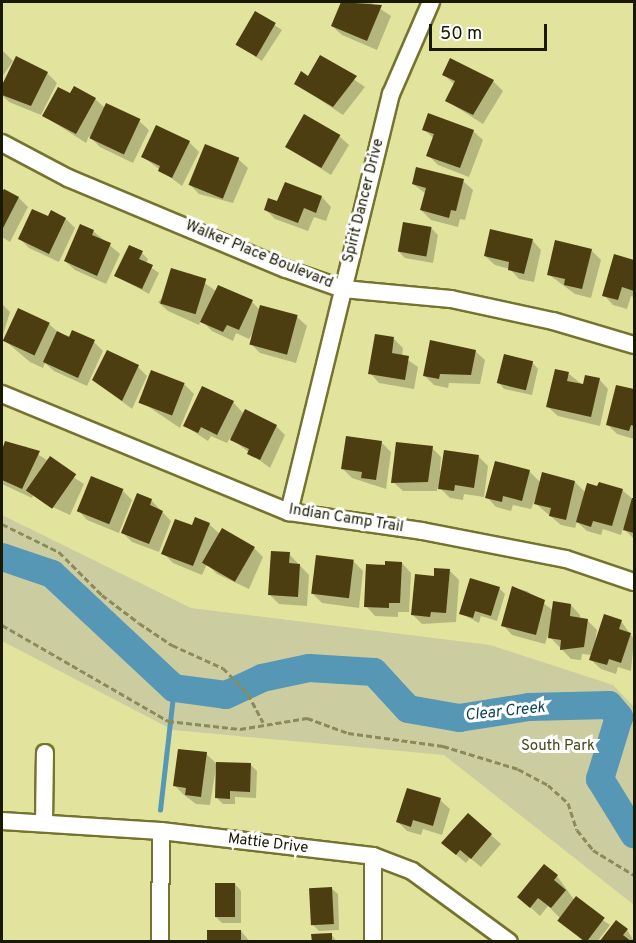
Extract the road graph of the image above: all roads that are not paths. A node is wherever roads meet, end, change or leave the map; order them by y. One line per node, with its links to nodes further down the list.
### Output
1 (431, 2): 3 (street, Spirit Dancer Drive)
2 (2, 143): 3 (street, Walker Place Boulevard)
3 (343, 289): 4 (street, Walker Place Boulevard); 6 (street, Spirit Dancer Drive)
4 (634, 345)
5 (2, 394): 6 (street, Indian Camp Trail)
6 (289, 512): 7 (street, Indian Camp Trail)
7 (634, 582)
8 (45, 753): 10 (street)
9 (2, 821): 10 (street, Mattie Drive)
10 (44, 822): 11 (street, Mattie Drive)
11 (161, 831): 12 (street, Mattie Drive); 13 (street)
12 (373, 856): 14 (street); 15 (street, Mattie Drive)
13 (160, 942)
14 (373, 942)
15 (509, 942)

